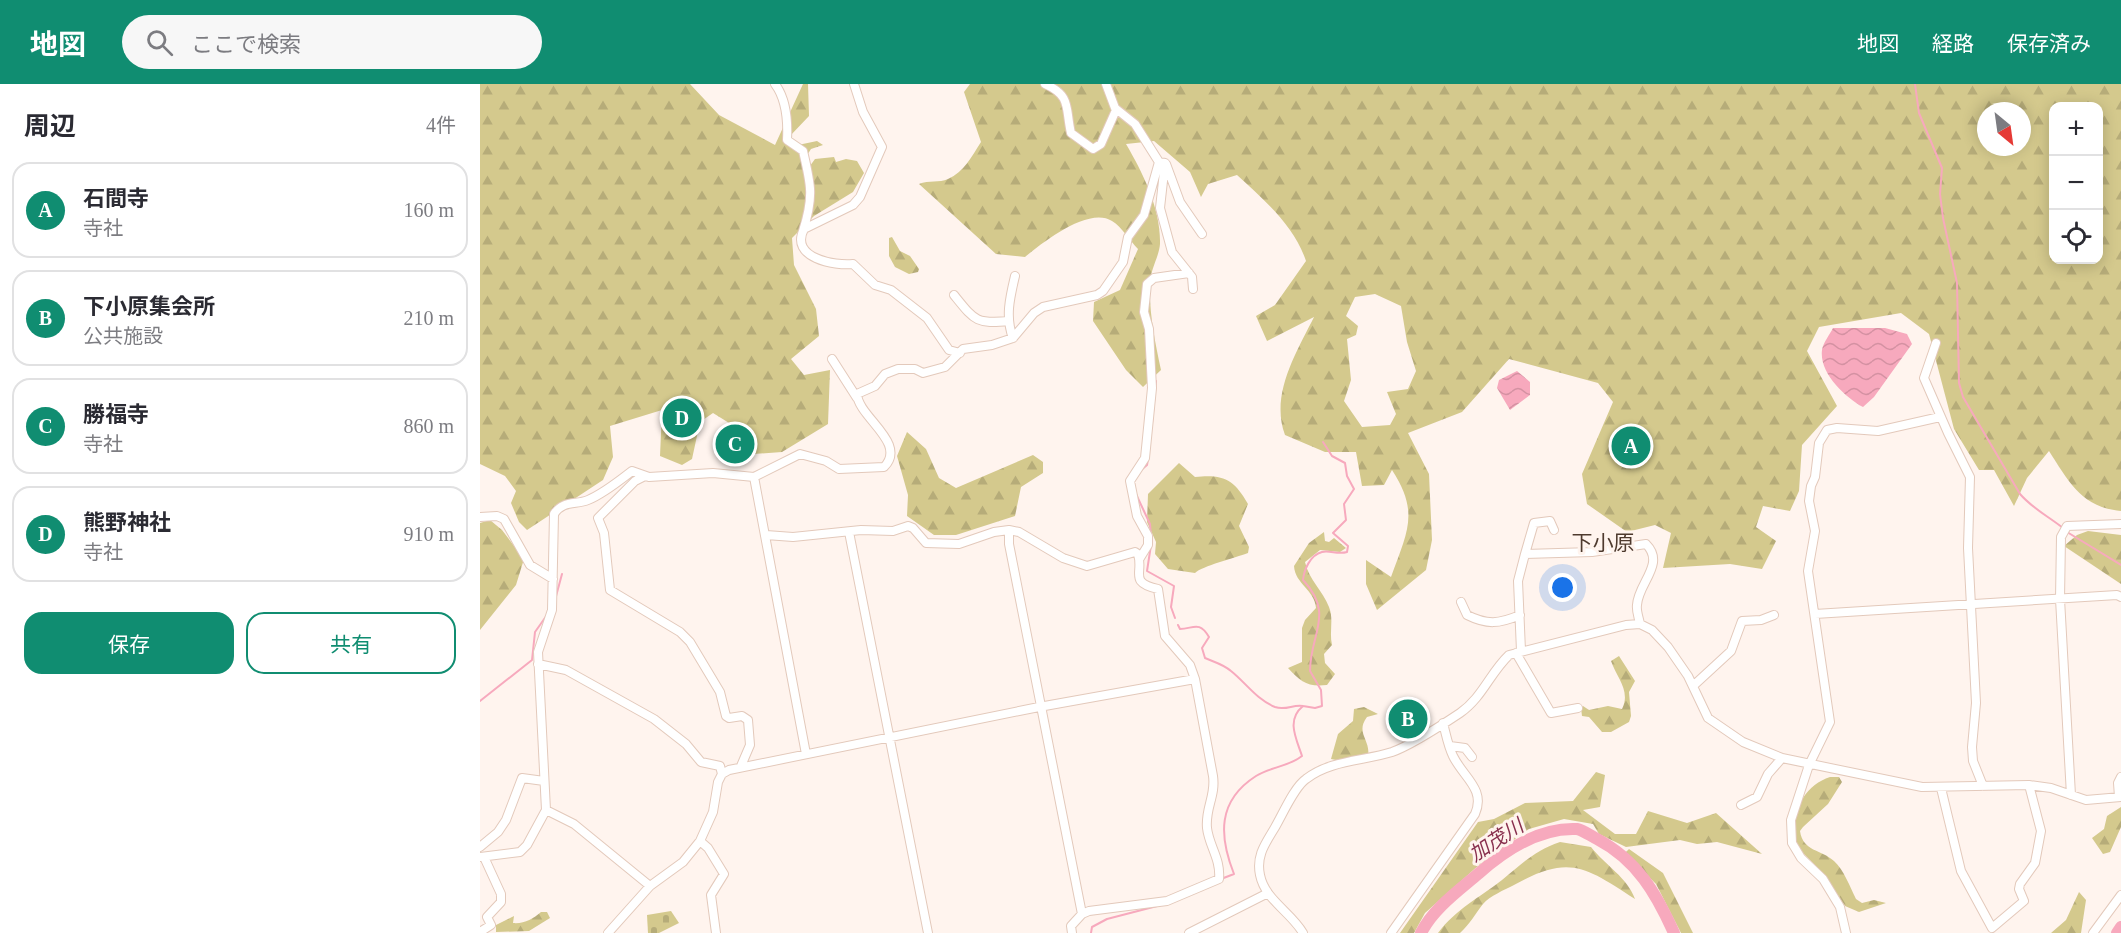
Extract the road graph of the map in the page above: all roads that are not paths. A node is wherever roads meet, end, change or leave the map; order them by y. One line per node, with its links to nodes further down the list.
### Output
1 (775, 84): 7 (street)
2 (854, 84): 7 (street)
3 (1045, 84): 5 (street)
4 (1106, 84): 5 (street)
5 (1116, 110): 6 (street)
6 (1162, 163): 8 (street); 9 (street); 14 (street)
7 (803, 232): 16 (street)
8 (1202, 234)
9 (1189, 273): 11 (street); 29 (street)
10 (1016, 276): 13 (street)
11 (1193, 289)
12 (954, 295): 13 (street)
13 (1009, 321): 14 (street)
14 (1013, 339): 16 (street)
15 (1936, 343): 19 (street)
16 (960, 353): 18 (street)
17 (832, 359): 18 (street)
18 (857, 398): 21 (street)
19 (1940, 417): 34 (street); 35 (street)
20 (645, 476): 21 (street); 30 (street); 52 (street)
21 (754, 477): 27 (street)
22 (480, 517): 30 (street)
23 (2121, 524): 32 (street)
24 (1009, 530): 26 (street); 29 (street); 43 (street)
25 (1554, 530): 28 (street)
26 (849, 532): 27 (street); 46 (street)
27 (766, 535): 48 (street)
28 (1525, 554): 36 (street); 38 (street)
29 (1140, 558): 41 (street)
30 (553, 579): 40 (street)
31 (2121, 597): 32 (street)
32 (2060, 599): 34 (street); 59 (street)
33 (1461, 602): 36 (street)
34 (1971, 604): 35 (street); 57 (street)
35 (1815, 614): 51 (street)
36 (1520, 615): 39 (street)
37 (1774, 615): 42 (street)
38 (1640, 624): 39 (street); 42 (street)
39 (1518, 652): 44 (street); 45 (street)
40 (538, 664): 53 (street); 55 (street)
41 (1195, 679): 43 (street); 69 (street)
42 (1693, 686): 50 (street)
43 (1039, 707): 46 (street); 69 (street)
44 (1578, 708)
45 (1443, 723): 47 (street); 67 (street)
46 (888, 737): 48 (street); 73 (street)
47 (1450, 746): 49 (street); 77 (street)
48 (806, 754): 52 (street)
49 (1472, 757)
50 (1782, 758): 51 (street); 61 (street)
51 (1809, 765): 58 (street); 78 (street)
52 (741, 766): 53 (street)
53 (722, 774): 63 (street)
54 (2121, 777): 60 (street)
55 (544, 781): 62 (street); 64 (street)
56 (2029, 784): 57 (street); 58 (street); 59 (street)
57 (1983, 786): 58 (street)
58 (1941, 788)
59 (2071, 795): 60 (street)
60 (2120, 797)
61 (1741, 805)
62 (546, 810): 65 (street); 66 (street)
63 (700, 841): 66 (street); 72 (street)
64 (480, 847)
65 (482, 857): 70 (street)
66 (650, 886): 71 (street)
67 (1268, 893): 75 (street); 76 (street)
68 (2121, 895): 79 (street)
69 (1082, 914): 74 (street)
70 (480, 932)
71 (608, 933)
72 (716, 933)
73 (928, 933)
74 (1072, 933)
75 (1189, 933)
76 (1303, 933)
77 (1390, 933)
78 (1846, 933)
79 (2093, 933)

